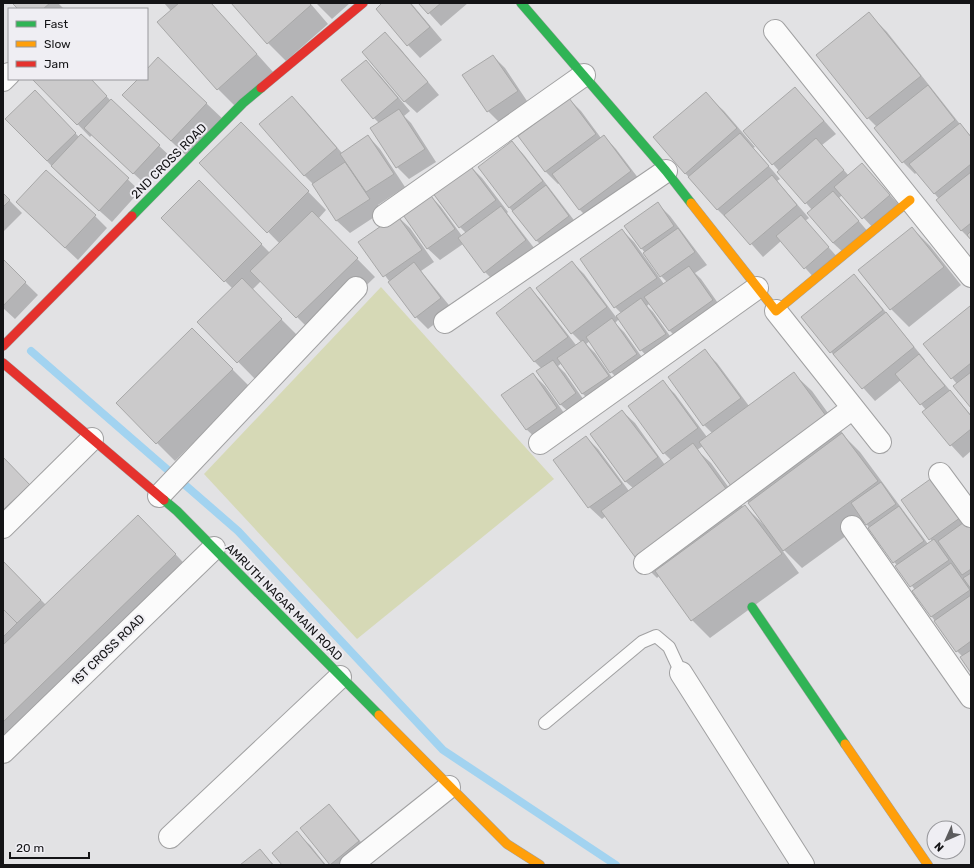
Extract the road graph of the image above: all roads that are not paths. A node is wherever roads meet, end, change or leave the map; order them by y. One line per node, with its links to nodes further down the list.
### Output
1 (363, 3): 13 (street, 2ND CROSS ROAD)
2 (521, 3): 4 (street)
3 (775, 30): 6 (street)
4 (584, 76): 5 (street); 7 (street)
5 (666, 171): 10 (street); 12 (street)
6 (910, 200): 8 (street); 11 (street)
7 (384, 216)
8 (971, 276)
9 (356, 288): 20 (street)
10 (758, 288): 11 (street); 18 (street)
11 (776, 311): 15 (street)
12 (445, 322)
13 (3, 346)
14 (3, 363): 16 (street, AMRUTH NAGAR MAIN ROAD)
15 (853, 408): 17 (street); 25 (street)
16 (92, 439): 20 (street, AMRUTH NAGAR MAIN ROAD); 22 (street)
17 (880, 442)
18 (540, 443)
19 (940, 474): 21 (street)
20 (163, 490): 24 (street, AMRUTH NAGAR MAIN ROAD)
21 (971, 516)
22 (3, 527)
23 (852, 527): 29 (street)
24 (214, 548): 28 (street, AMRUTH NAGAR MAIN ROAD); 31 (street, 1ST CROSS ROAD)
25 (646, 563)
26 (752, 607): 37 (street)
27 (681, 673): 30 (lane); 36 (street)
28 (340, 676): 32 (street, AMRUTH NAGAR MAIN ROAD); 33 (street)
29 (971, 697)
30 (545, 723)
31 (3, 752)
32 (449, 787): 34 (street); 35 (street, AMRUTH NAGAR MAIN ROAD)
33 (170, 837)
34 (351, 865)
35 (540, 865)
36 (804, 865)
37 (928, 865)

